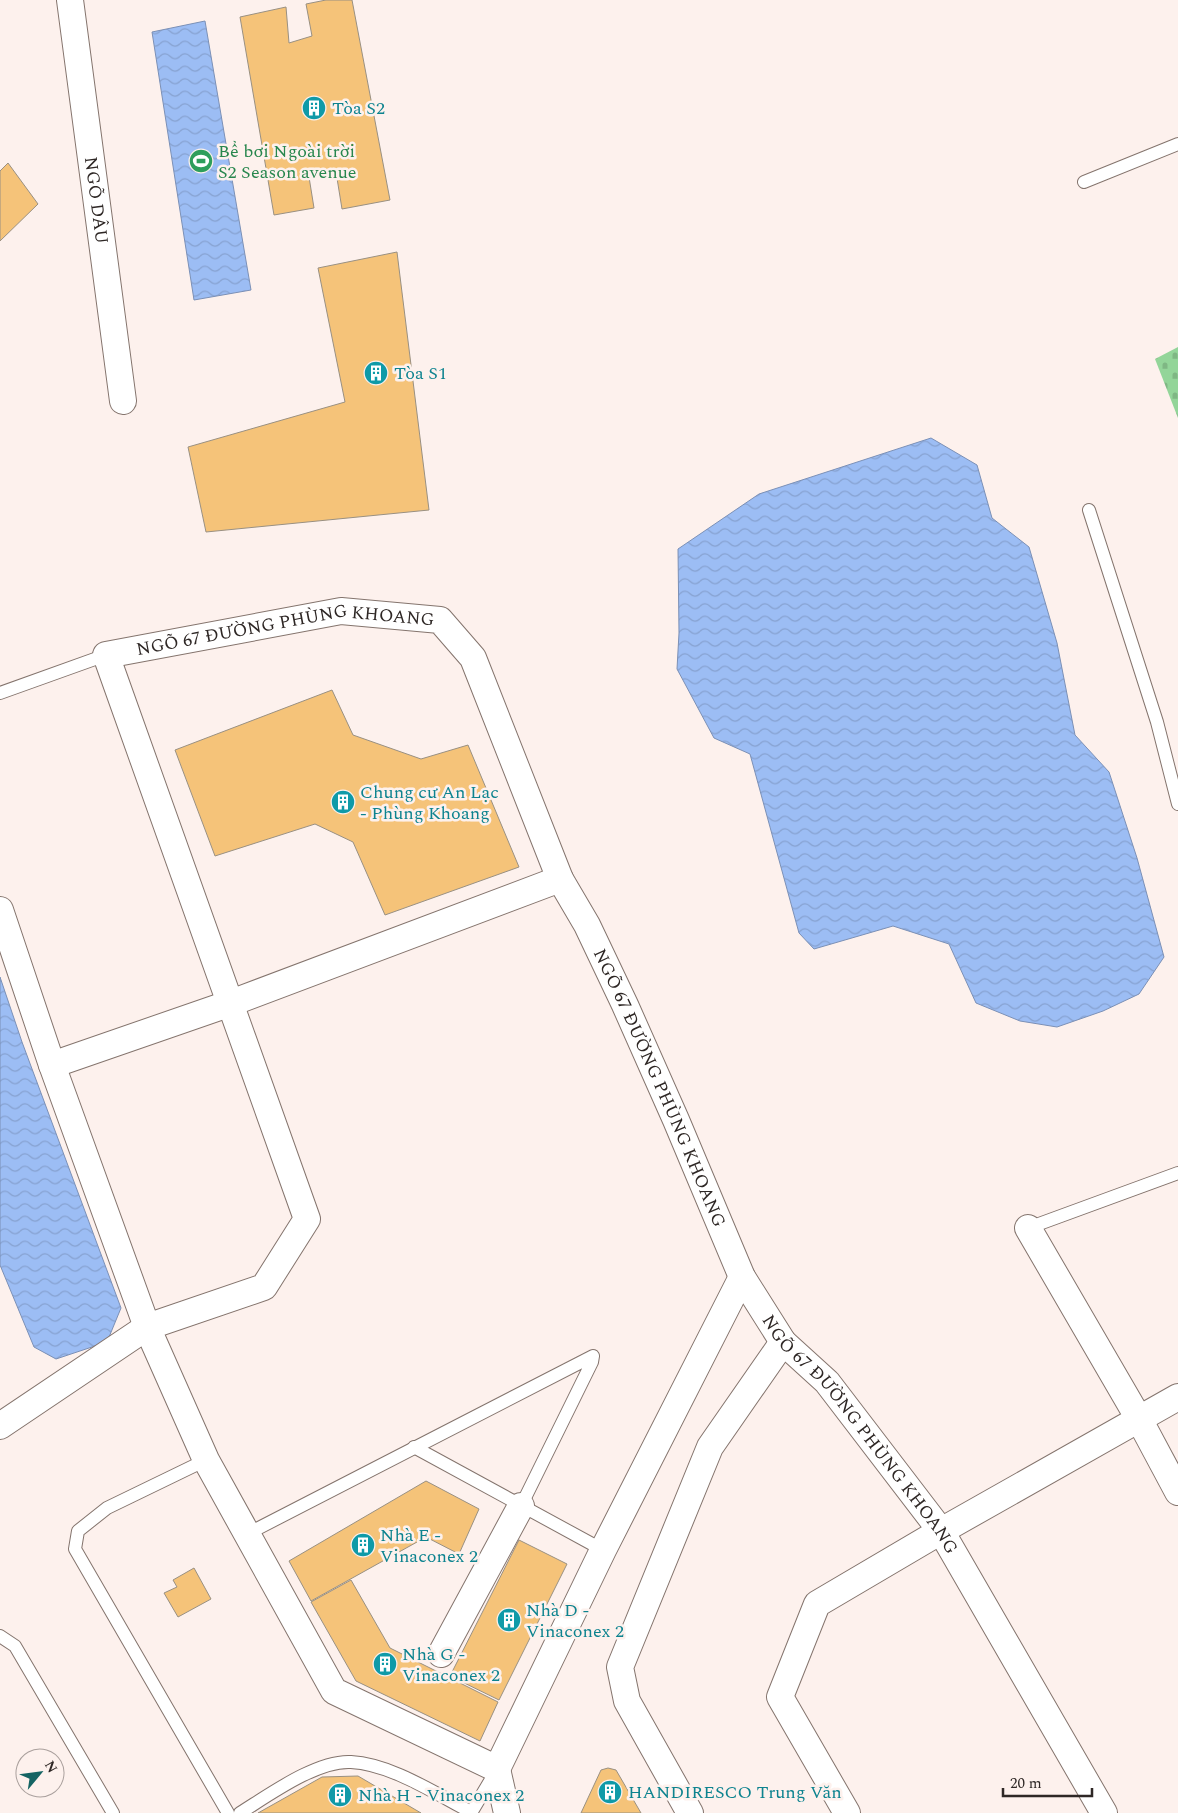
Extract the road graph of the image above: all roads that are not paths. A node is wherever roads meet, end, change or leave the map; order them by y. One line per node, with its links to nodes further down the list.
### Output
1 (70, 0): 4 (street, NGÕ DÂU)
2 (1178, 144): 3 (lane)
3 (1084, 182)
4 (123, 401)
5 (1089, 510): 8 (lane)
6 (106, 655): 7 (lane); 9 (street, NGÕ 67 ĐƯỜNG PHÙNG KHOANG); 11 (street)
7 (0, 693)
8 (1178, 804)
9 (560, 879): 11 (street); 15 (street, NGÕ 67 ĐƯỜNG PHÙNG KHOANG)
10 (0, 910): 12 (street)
11 (231, 1003): 12 (street); 16 (street)
12 (52, 1065): 16 (street)
13 (1178, 1173): 14 (lane)
14 (1028, 1228): 19 (street)
15 (742, 1277): 17 (street, NGÕ 67 ĐƯỜNG PHÙNG KHOANG); 27 (street)
16 (147, 1327): 20 (street); 22 (street)
17 (783, 1342): 25 (street, NGÕ 67 ĐƯỜNG PHÙNG KHOANG); 36 (street)
18 (1178, 1397): 19 (street)
19 (1139, 1419): 23 (street); 25 (street)
20 (0, 1426)
21 (414, 1447): 24 (lane); 24 (lane); 26 (lane)
22 (206, 1460): 26 (street); 33 (lane)
23 (1178, 1492)
24 (521, 1506): 27 (lane); 29 (street)
25 (942, 1530): 37 (street); 38 (street, NGÕ 67 ĐƯỜNG PHÙNG KHOANG)
26 (247, 1534): 30 (street)
27 (602, 1550): 30 (street)
28 (0, 1636): 32 (lane)
29 (441, 1654)
30 (497, 1769): 31 (lane); 35 (street)
31 (471, 1812): 34 (lane)
32 (113, 1813)
33 (228, 1813)
34 (240, 1813)
35 (507, 1813)
36 (690, 1813)
37 (847, 1813)
38 (1104, 1813)

